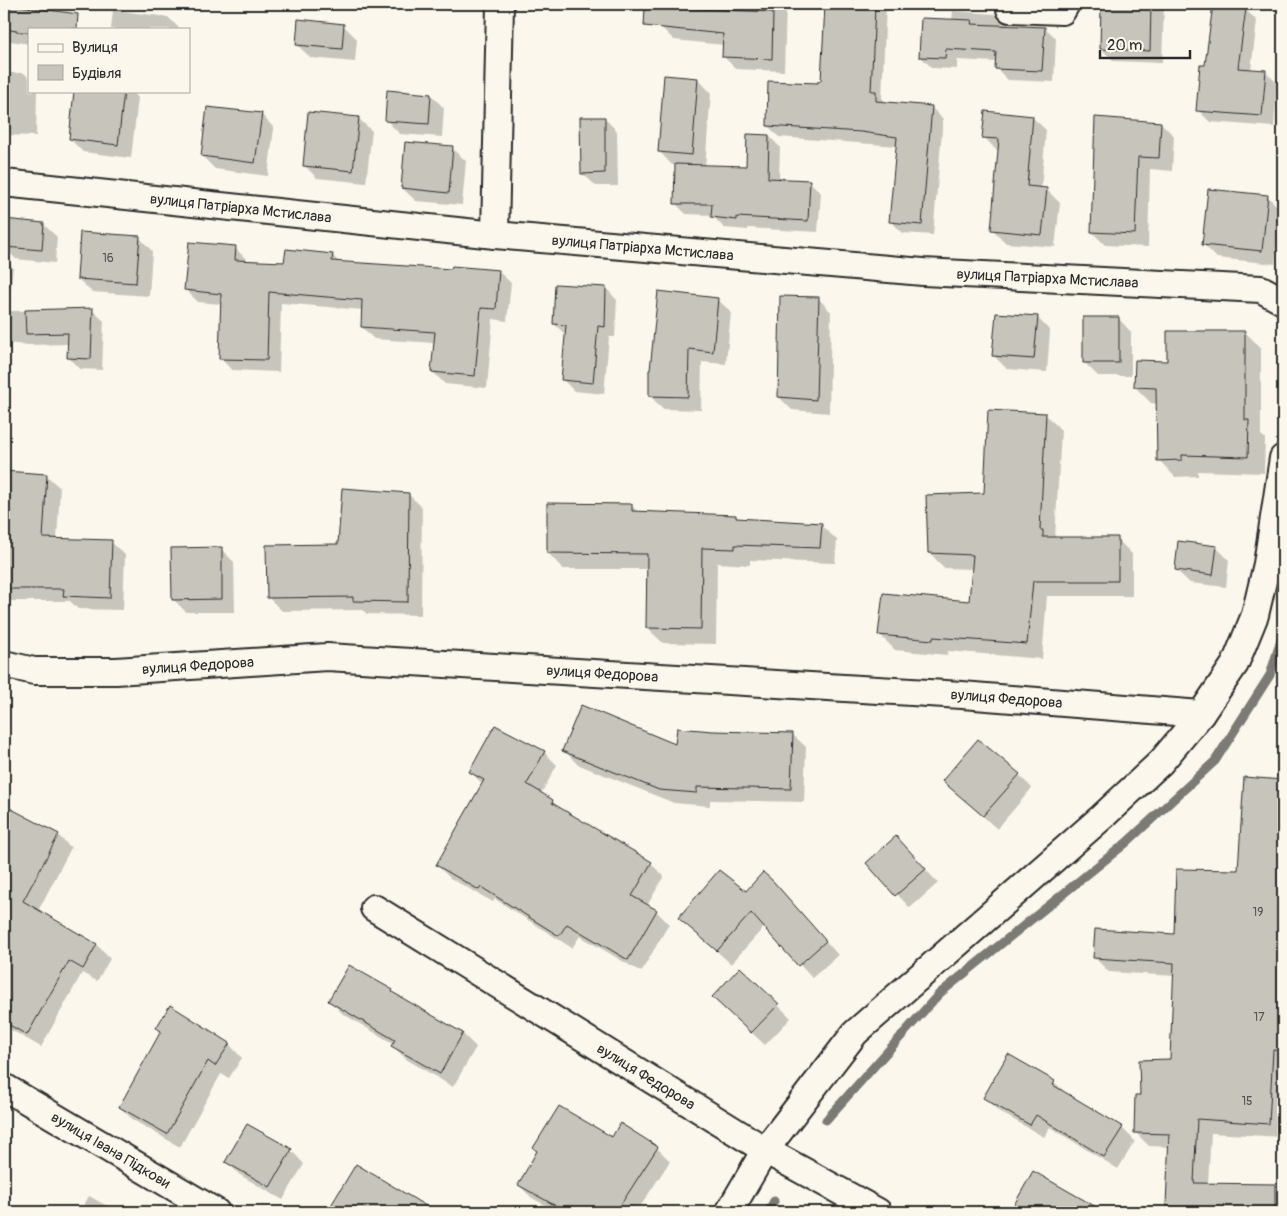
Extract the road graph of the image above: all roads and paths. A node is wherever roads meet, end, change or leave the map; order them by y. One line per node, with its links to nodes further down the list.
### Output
1 (500, 4): 5 (street)
2 (1066, 4): 3 (street)
3 (1010, 9)
4 (4, 183): 5 (street, вулиця Патріарха Мстислава)
5 (495, 235): 6 (street, вулиця Патріарха Мстислава)
6 (1283, 301)
7 (1283, 458): 9 (street)
8 (4, 664): 9 (street, вулиця Федорова)
9 (1201, 714): 12 (street)
10 (374, 908): 12 (street, вулиця Федорова)
11 (4, 1088): 13 (street, вулиця Івана Підкови)
12 (765, 1150): 14 (street); 15 (street, вулиця Федорова)
13 (216, 1212)
14 (729, 1212)
15 (878, 1212)

